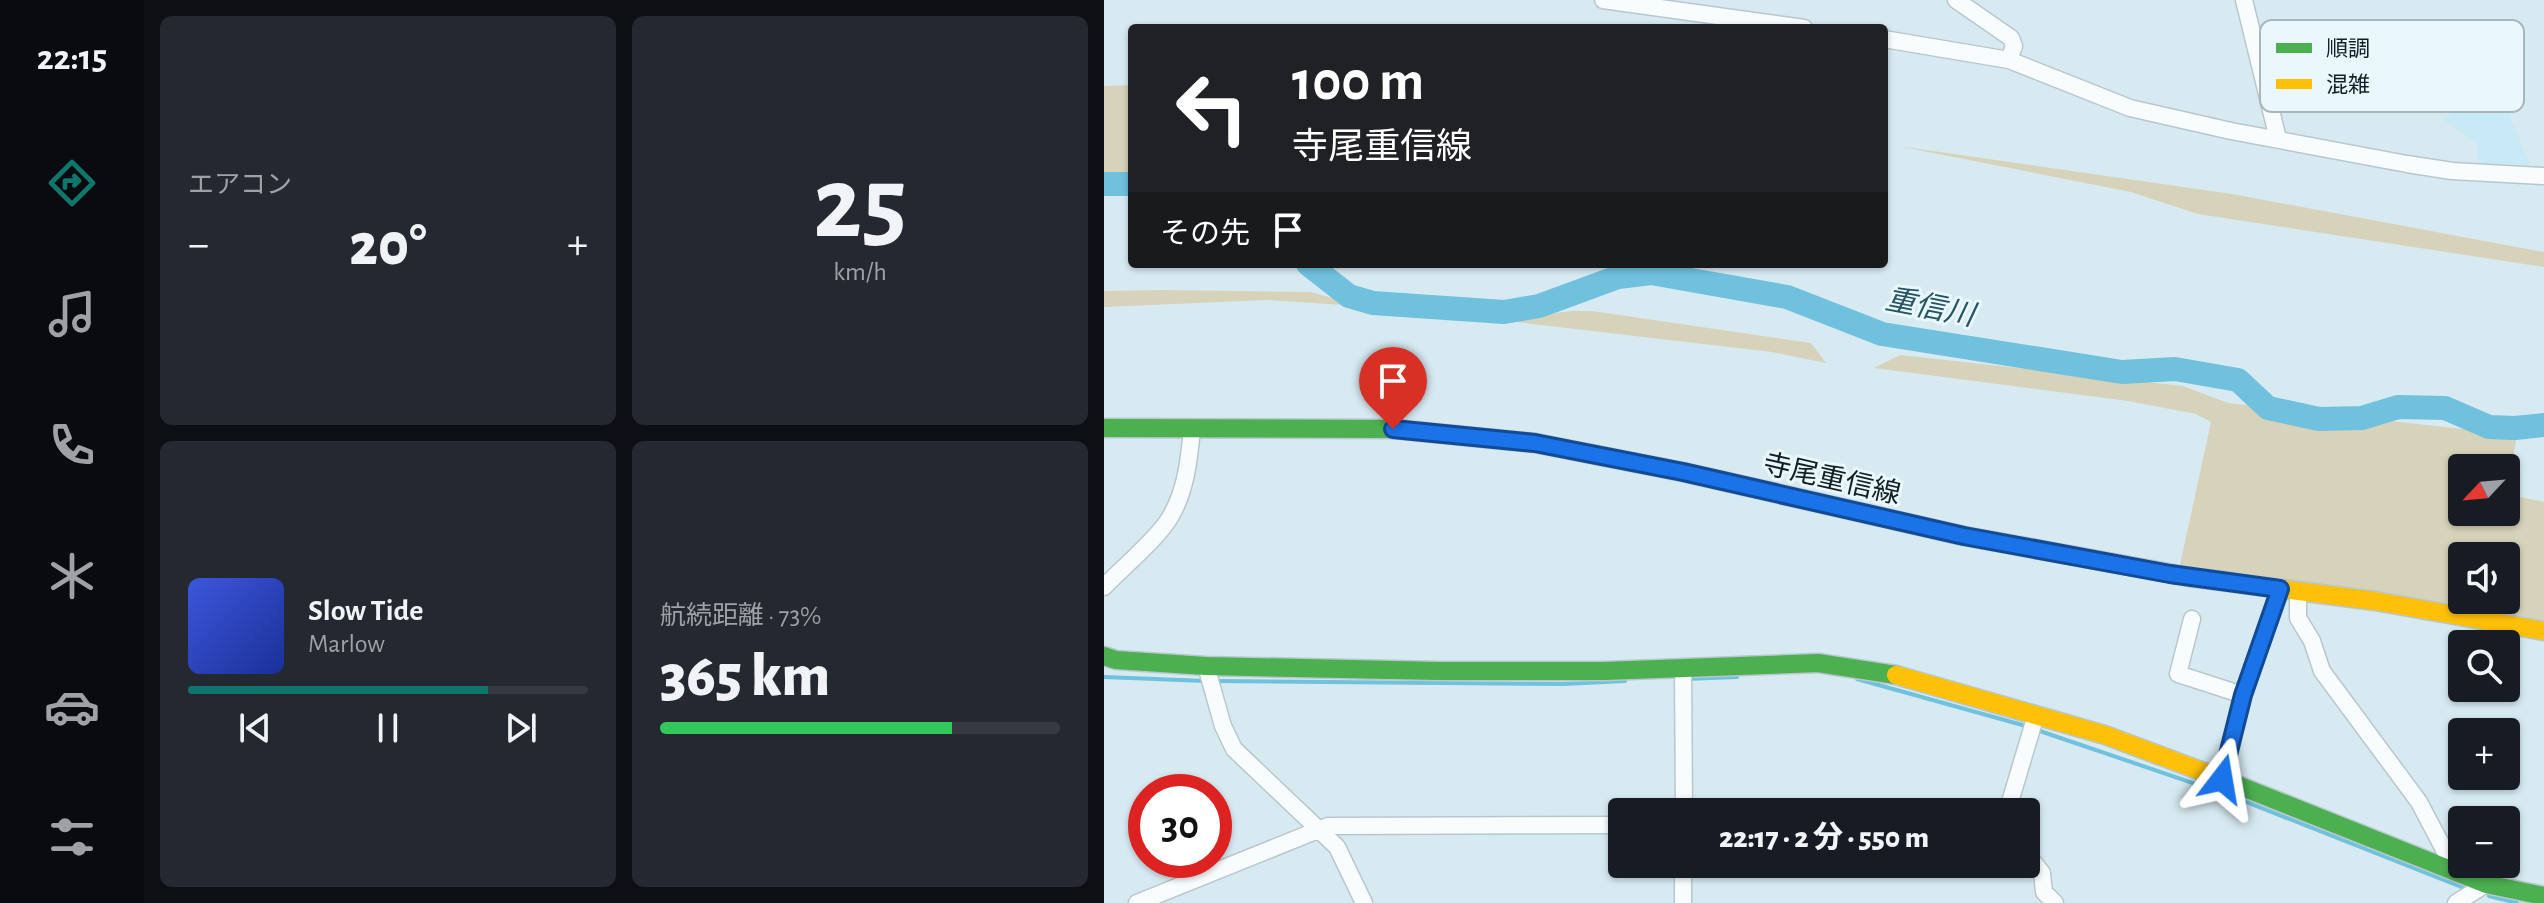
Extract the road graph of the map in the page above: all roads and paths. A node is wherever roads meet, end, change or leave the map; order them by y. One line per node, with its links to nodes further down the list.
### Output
1 (1603, 0): 4 (street)
2 (1956, 0): 6 (street)
3 (2244, 0): 7 (street)
4 (1775, 24)
5 (1888, 40): 6 (street)
6 (2009, 60): 9 (street)
7 (2260, 65)
8 (2271, 112): 9 (street)
9 (2278, 139): 10 (street)
10 (2544, 176)
11 (1104, 428): 12 (street, 寺尾重信線)
12 (1192, 429): 13 (street); 14 (street, 寺尾重信線)
13 (1104, 587)
14 (2289, 590): 16 (street, 寺尾重信線); 20 (street); 27 (street)
15 (2192, 619): 20 (street)
16 (2544, 631)
17 (1104, 656): 18 (street)
18 (1206, 666): 19 (street); 26 (street)
19 (1683, 667): 21 (street); 23 (street)
20 (2243, 695): 22 (street)
21 (2036, 715): 22 (street); 24 (street)
22 (2222, 779): 28 (street)
23 (1684, 798)
24 (2011, 798)
25 (1608, 825): 26 (street)
26 (1318, 830): 34 (street); 35 (street)
27 (2448, 857)
28 (2448, 869)
29 (2040, 870): 37 (street)
30 (1683, 878): 36 (street)
31 (2471, 878): 32 (street)
32 (2486, 884): 33 (street); 38 (street); 39 (street)
33 (2544, 896)
34 (1137, 903)
35 (1364, 903)
36 (1683, 903)
37 (2055, 903)
38 (2456, 903)
39 (2485, 903)

